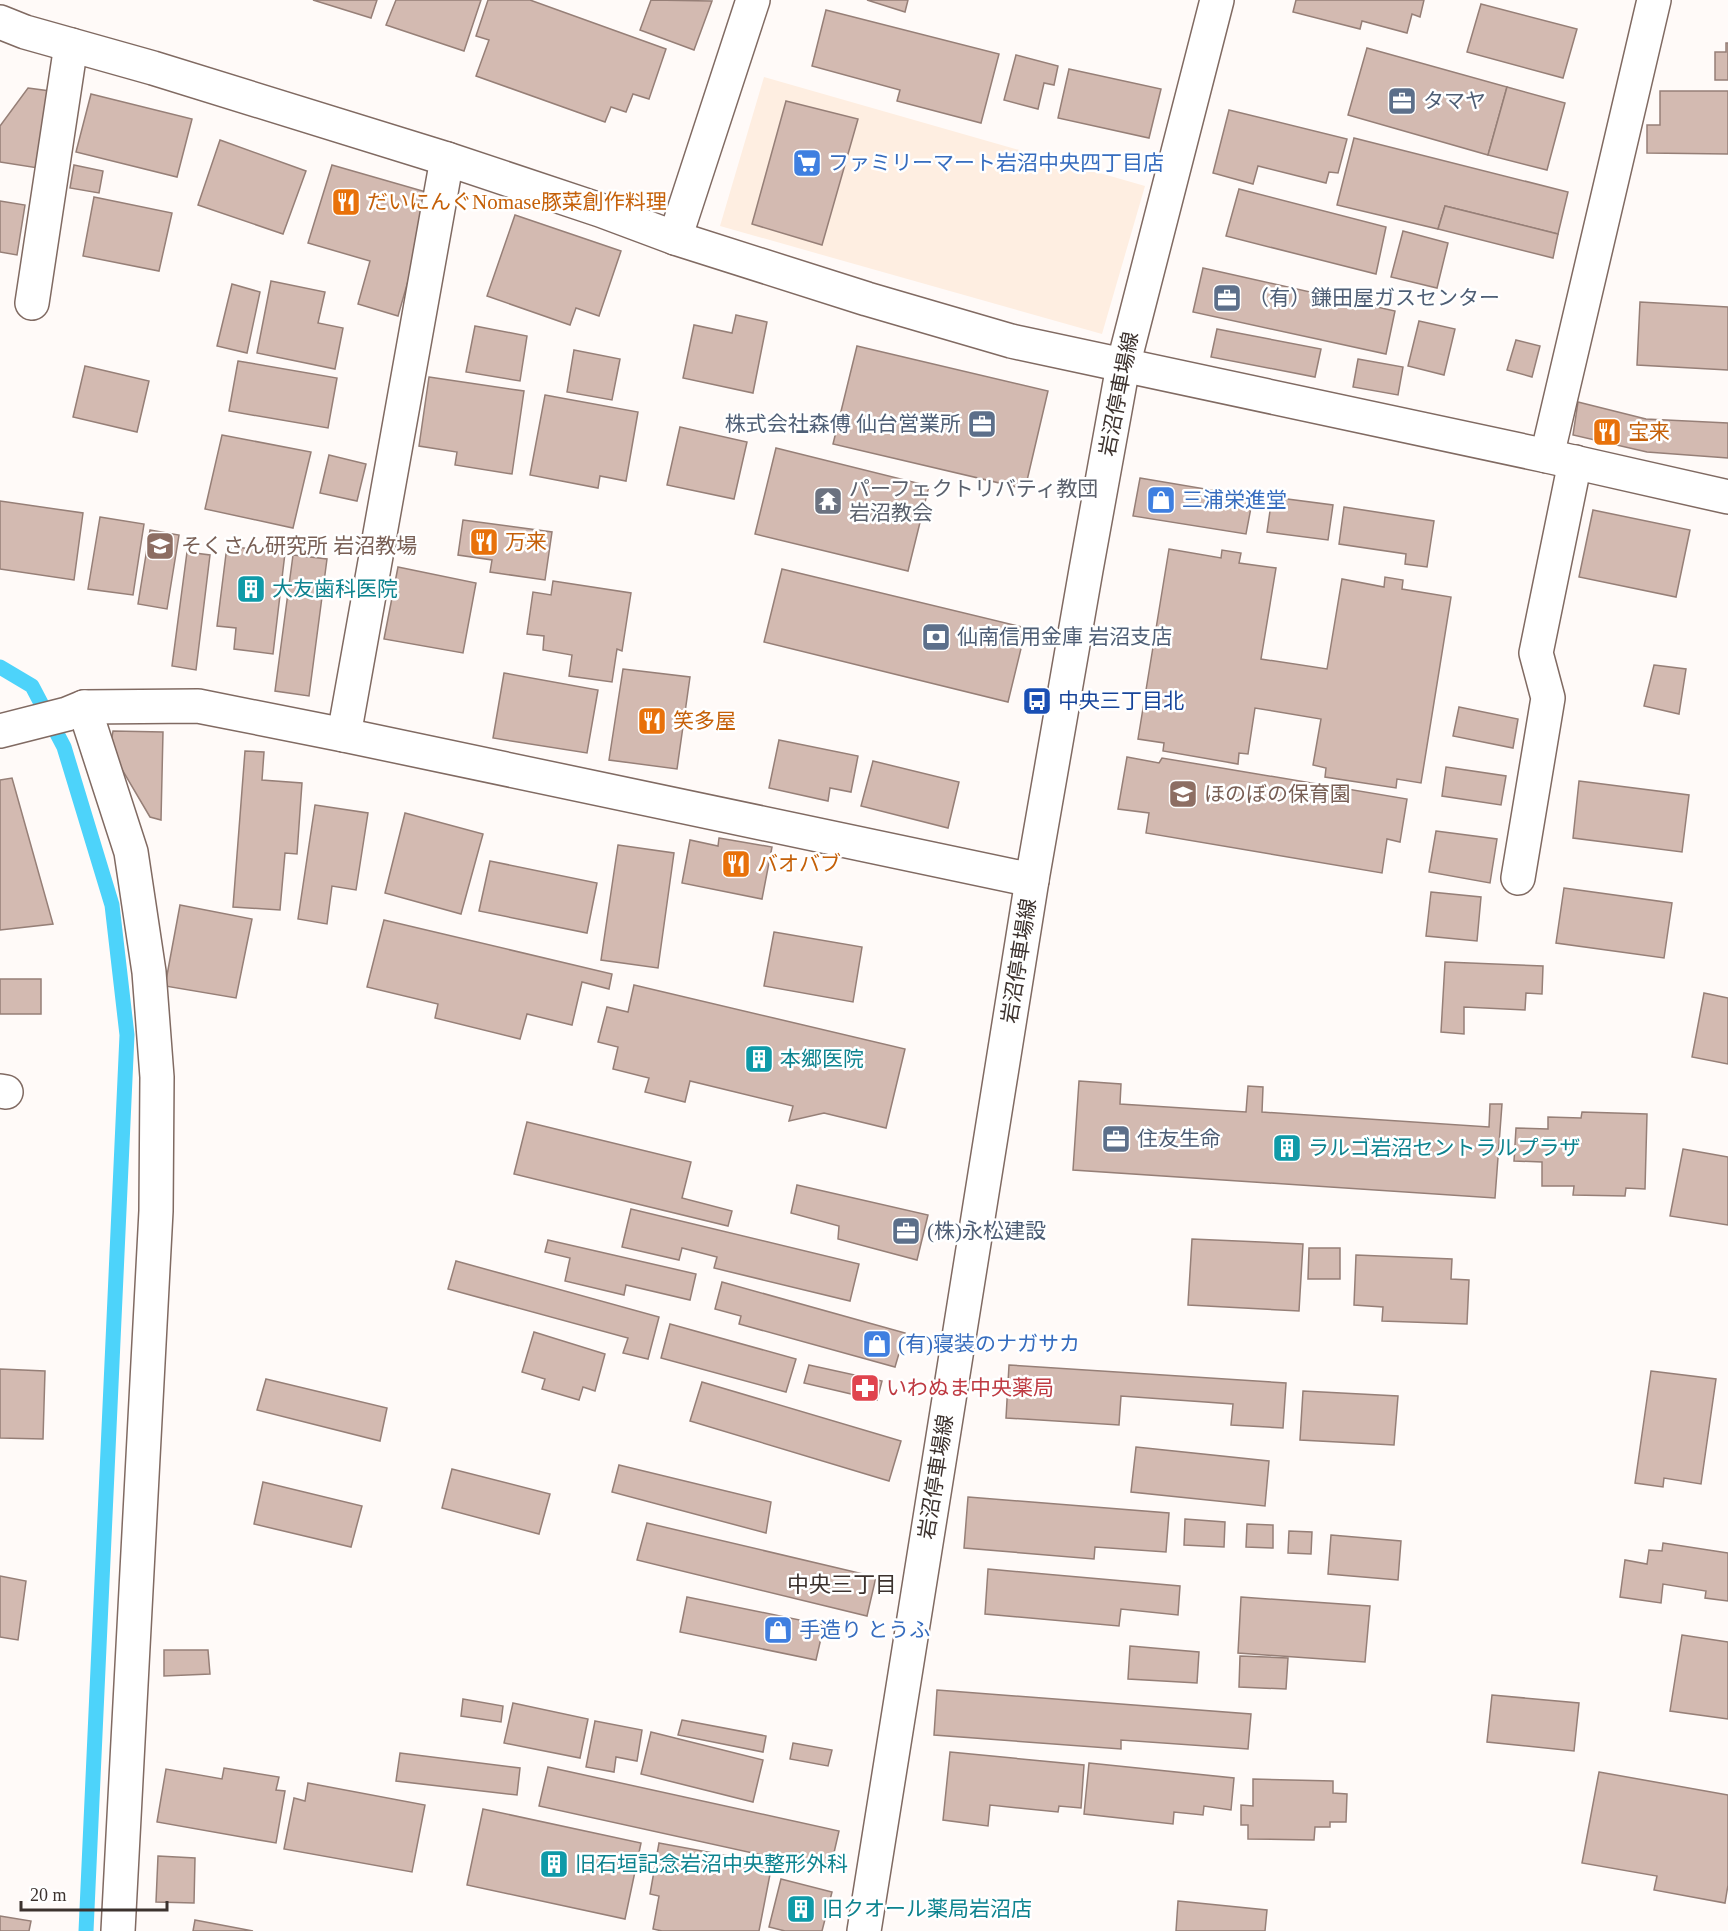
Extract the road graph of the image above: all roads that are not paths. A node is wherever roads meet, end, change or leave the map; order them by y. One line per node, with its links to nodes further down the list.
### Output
1 (753, 0): 7 (street)
2 (1217, 0): 9 (street, 岩沼停車場線)
3 (1654, 0): 10 (street)
4 (0, 22): 5 (street)
5 (71, 45): 6 (street); 8 (street)
6 (447, 159): 7 (street); 14 (street)
7 (675, 238): 9 (street)
8 (32, 303)
9 (1123, 366): 10 (street); 16 (street, 岩沼停車場線)
10 (1561, 459): 11 (street); 15 (street)
11 (1728, 497)
12 (76, 710): 13 (street); 14 (street); 17 (street)
13 (0, 731)
14 (344, 735): 16 (street)
15 (1518, 878)
16 (1032, 880): 18 (street, 岩沼停車場線)
17 (118, 1931)
18 (864, 1931)

